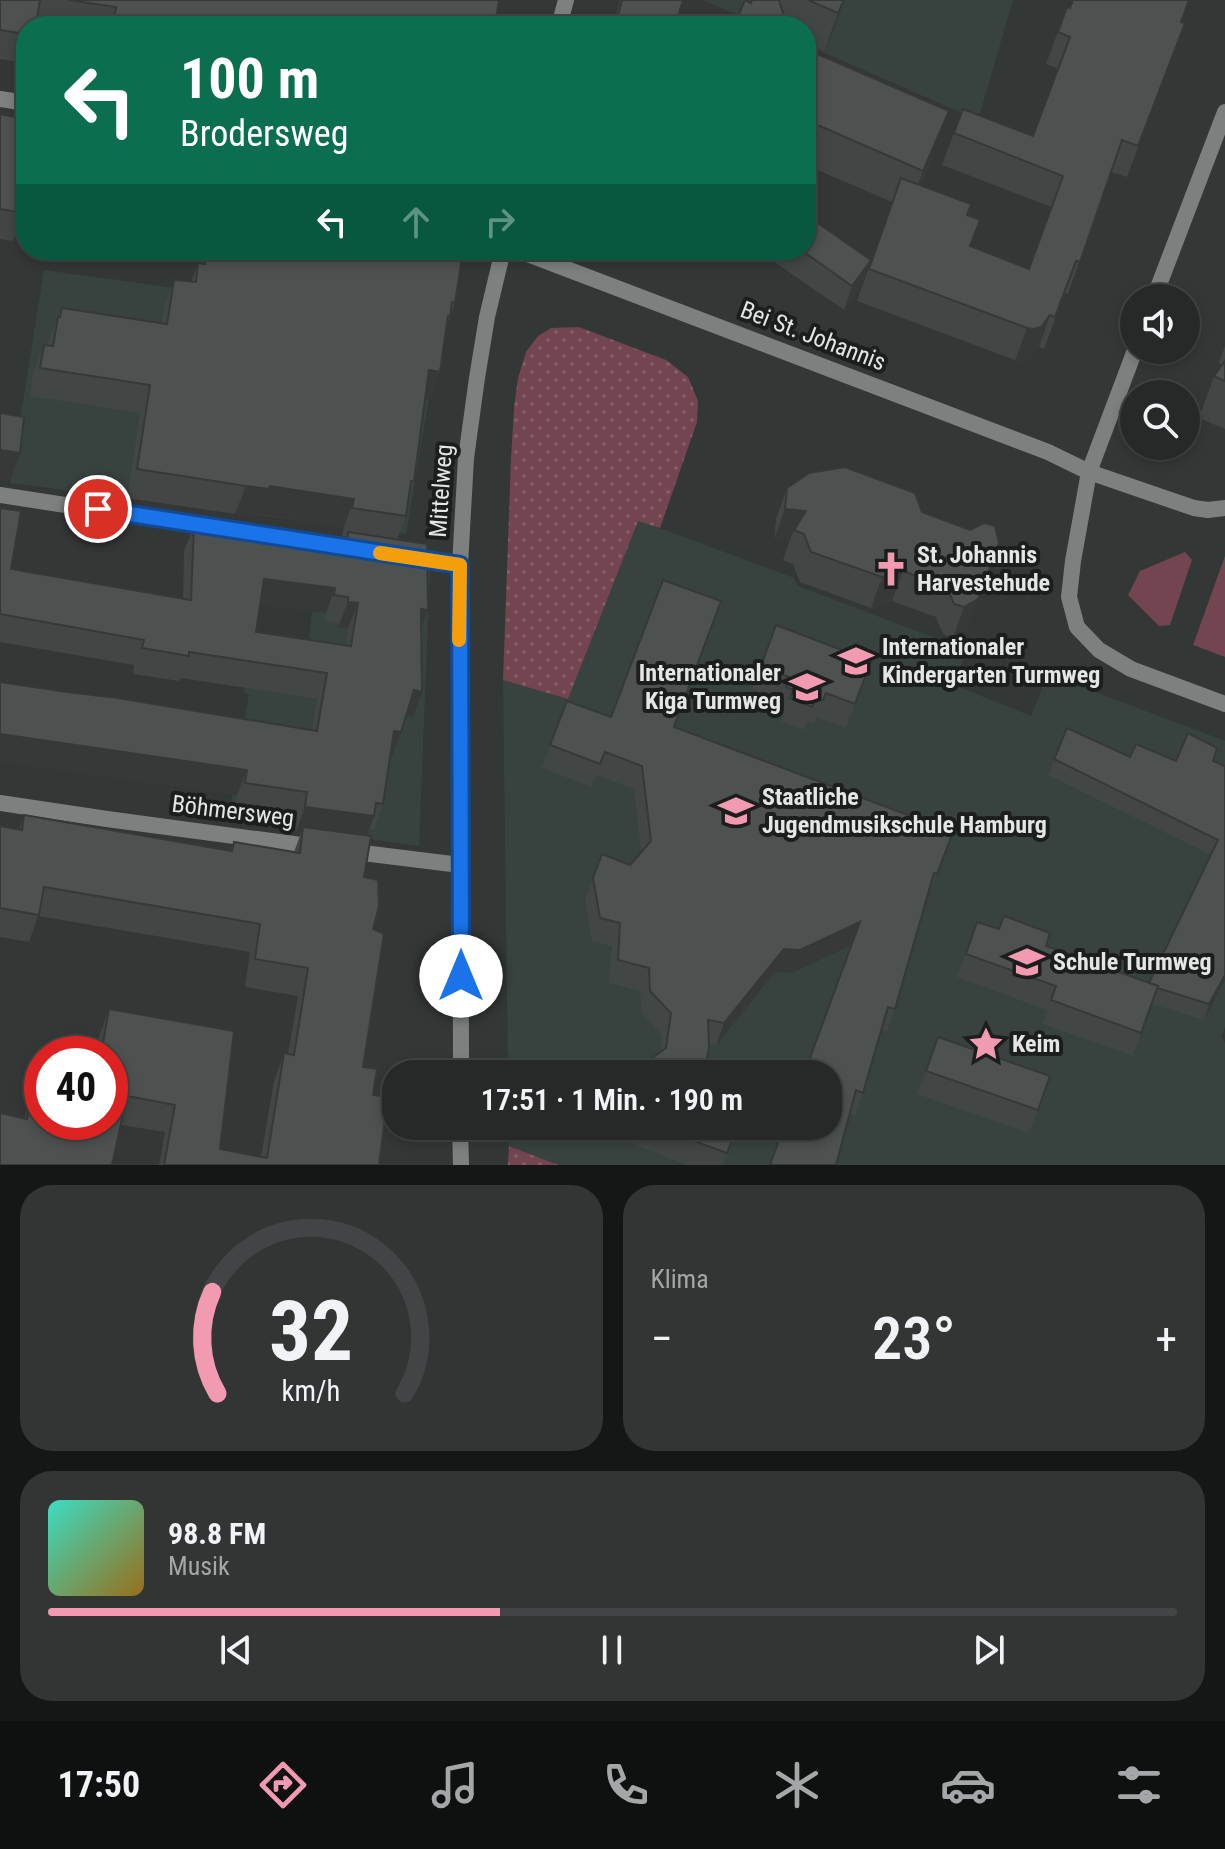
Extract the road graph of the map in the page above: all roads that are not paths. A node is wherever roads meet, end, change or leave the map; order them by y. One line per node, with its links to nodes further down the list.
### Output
1 (1225, 112): 4 (street)
2 (501, 260): 9 (street, Mittelweg)
3 (543, 260): 6 (street, Bei St. Johannis)
4 (1159, 284)
5 (1130, 364): 6 (street)
6 (1089, 472): 8 (street, Bei St. Johannis); 10 (street)
7 (0, 495): 9 (street)
8 (1225, 508)
9 (460, 565): 12 (street, Mittelweg)
10 (1225, 704)
11 (0, 803): 12 (street, Böhmersweg)
12 (460, 865): 13 (street, Mittelweg)
13 (461, 1060)
14 (460, 1140): 15 (street)
15 (461, 1165)

